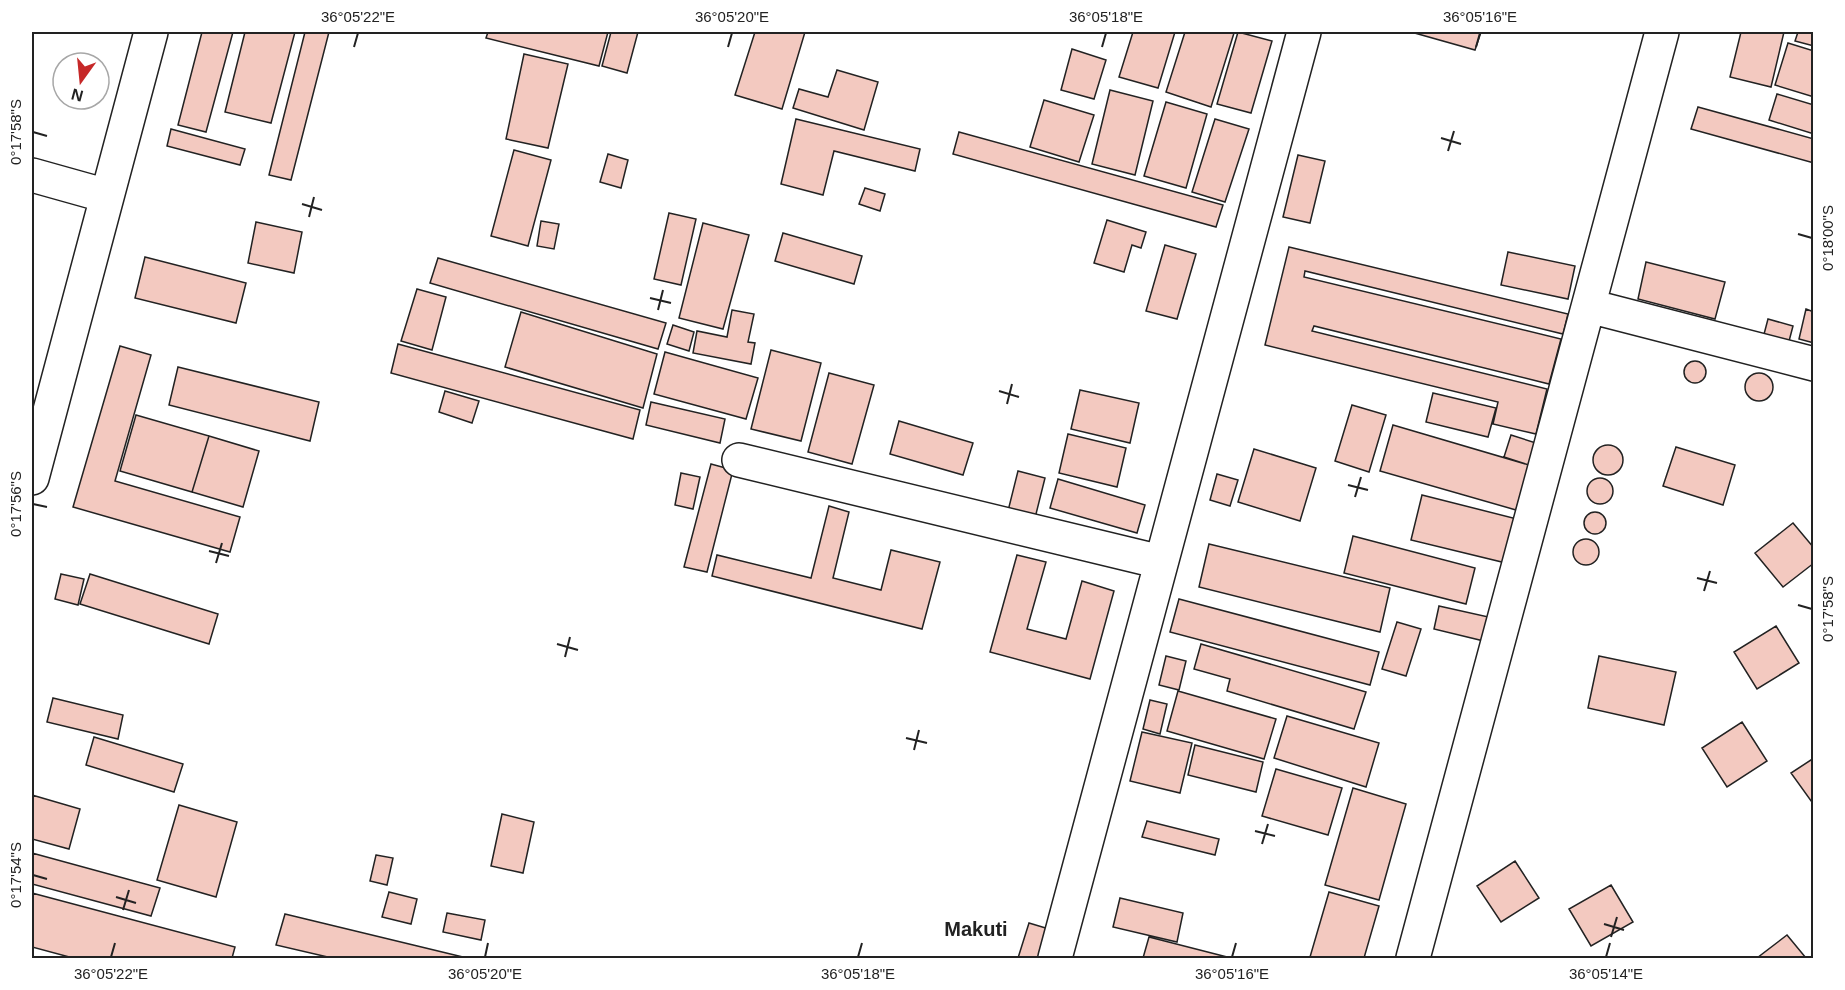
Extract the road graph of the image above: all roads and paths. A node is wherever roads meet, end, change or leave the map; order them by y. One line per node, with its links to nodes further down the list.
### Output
1 (152, 32): 5 (street)
2 (1304, 32): 10 (street)
3 (1662, 32): 6 (street)
4 (32, 175): 5 (street)
5 (107, 196): 9 (street)
6 (1589, 306): 7 (street); 12 (street)
7 (1814, 364)
8 (739, 460): 10 (street)
9 (32, 478)
10 (1161, 562): 11 (street)
11 (1055, 958)
12 (1413, 958)

